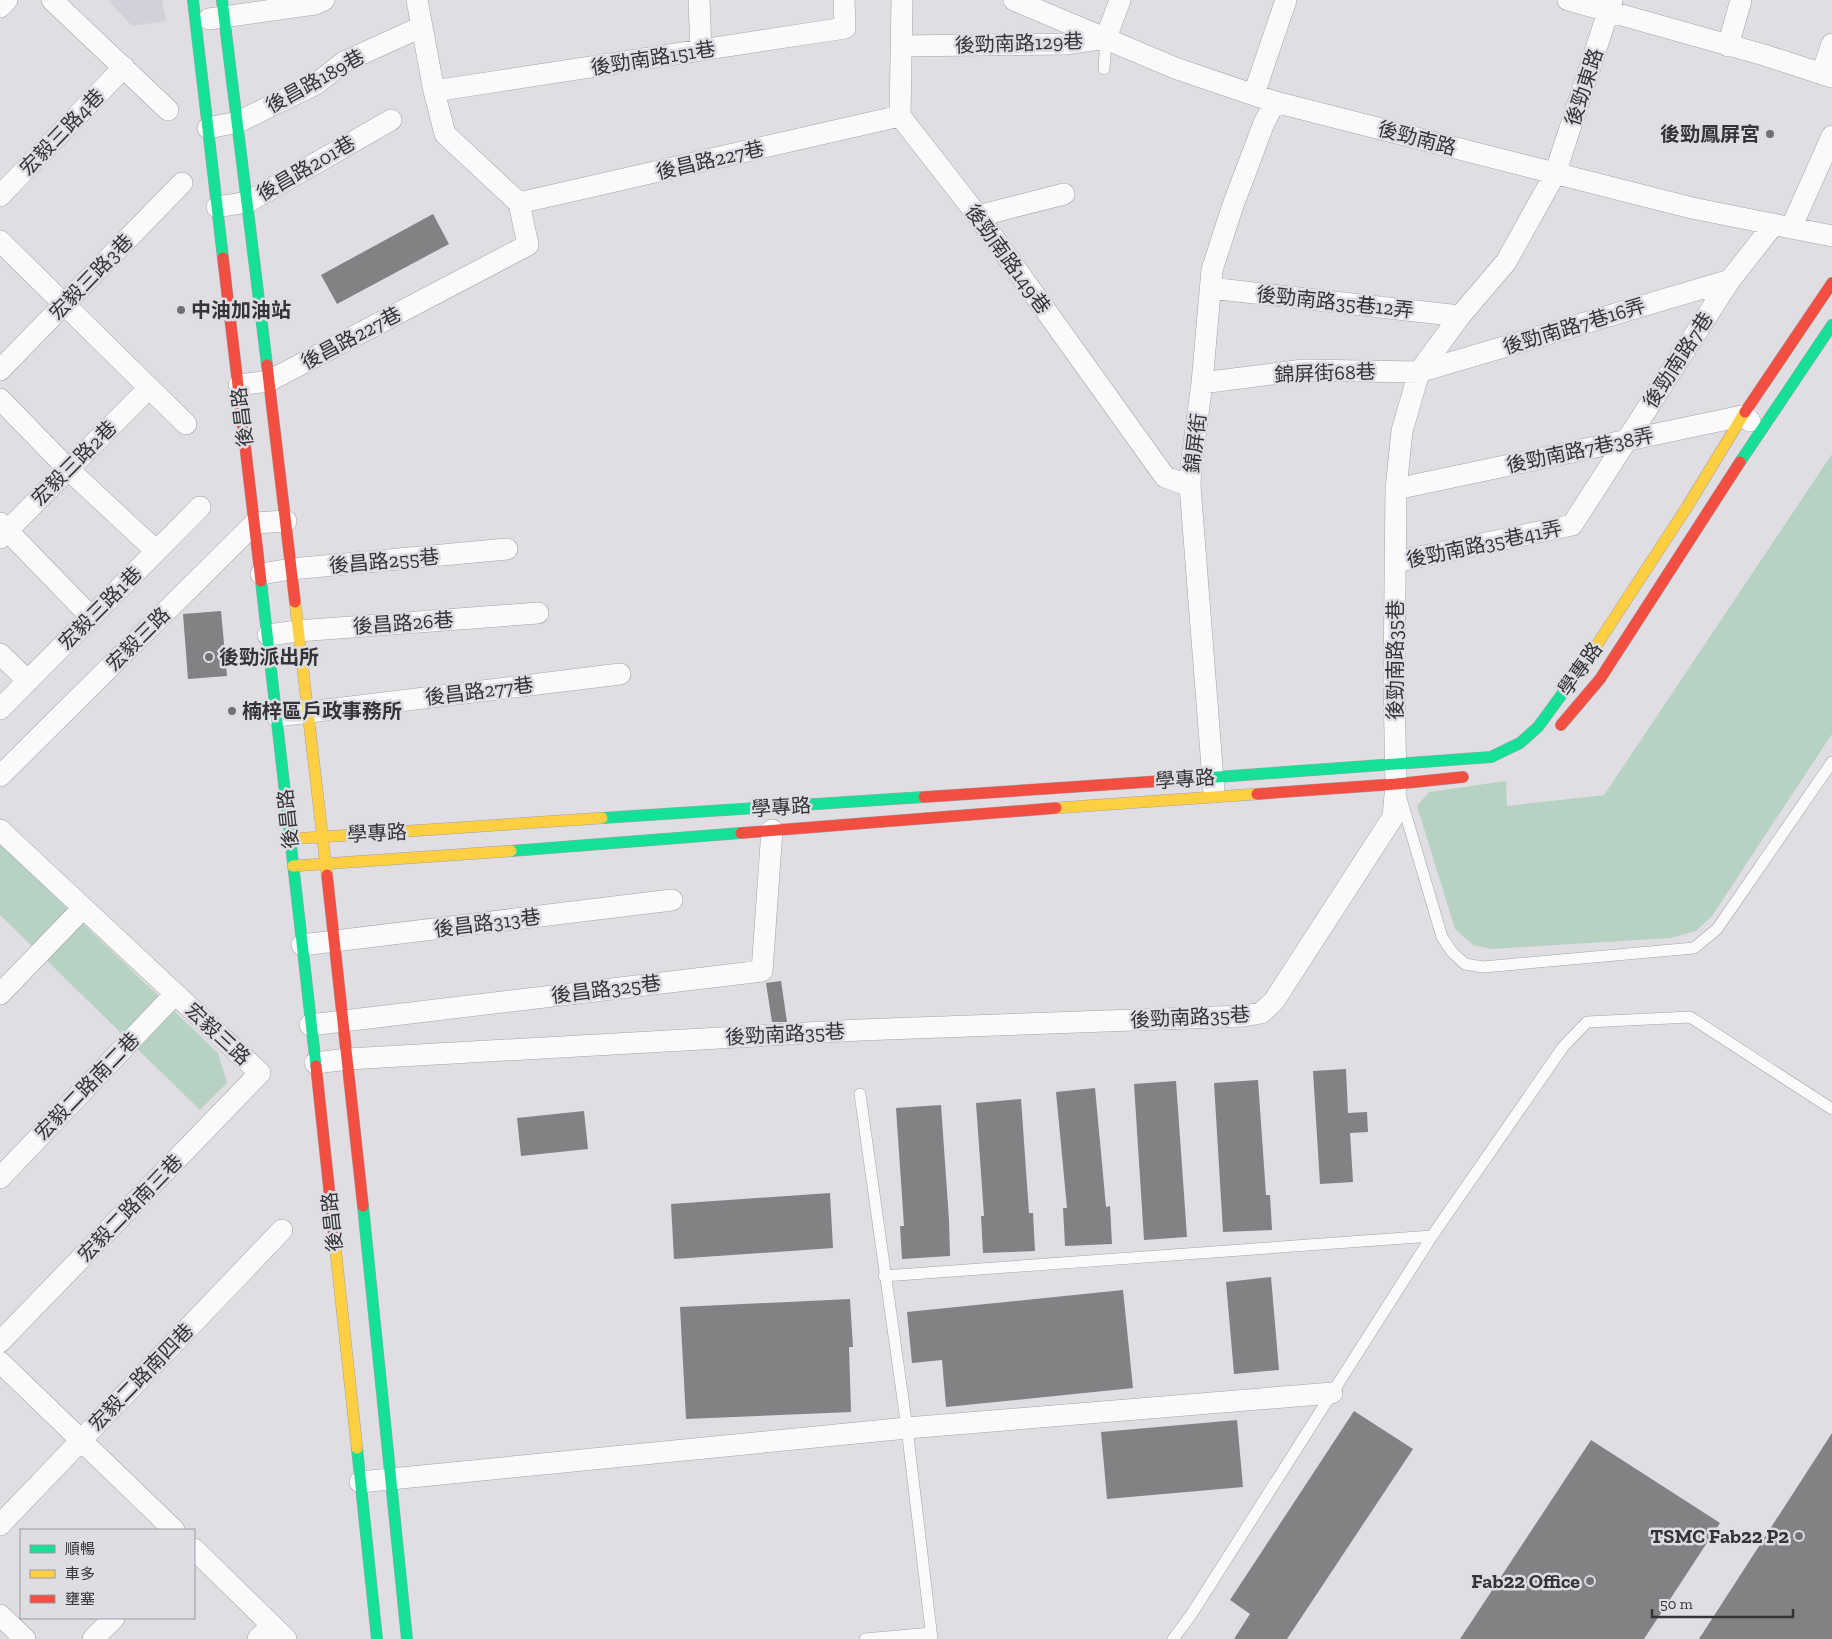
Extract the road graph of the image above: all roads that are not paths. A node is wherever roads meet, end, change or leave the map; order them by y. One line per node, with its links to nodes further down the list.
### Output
1 (7, 0): 14 (street)
2 (52, 0): 23 (street)
3 (324, 0): 15 (street)
4 (417, 0): 17 (street)
5 (699, 0): 22 (street)
6 (844, 0): 22 (street, 後勁南路151巷)
7 (902, 0): 20 (street)
8 (1014, 0): 18 (street, 後勁南路)
9 (1120, 0): 18 (street)
10 (1286, 0): 27 (street)
11 (1568, 0): 13 (street)
12 (1741, 0): 21 (street)
13 (1610, 6): 21 (street); 35 (street, 後勁東路)
14 (0, 7)
15 (224, 9): 16 (street); 32 (street, 後昌路)
16 (194, 10): 33 (street, 後昌路)
17 (421, 27): 26 (street); 32 (street, 後昌路189巷)
18 (1106, 38): 20 (street, 後勁南路129巷); 24 (lane, 後勁南路129巷); 27 (street, 後勁南路)
19 (1832, 44): 25 (street)
20 (901, 46): 30 (street)
21 (1728, 46): 25 (street)
22 (701, 50): 26 (street, 後勁南路151巷)
23 (124, 67): 29 (street); 38 (street, 宏毅三路4巷)
24 (1104, 69)
25 (1827, 75)
26 (434, 91): 40 (street)
27 (1254, 94): 28 (street, 後勁南路)
28 (1275, 102): 35 (street, 後勁南路); 48 (street, 錦屏街)
29 (168, 110)
30 (900, 116): 40 (street, 後昌路227巷); 42 (street, 後勁南路149巷)
31 (391, 120): 39 (street, 後昌路201巷)
32 (238, 122): 33 (street, 後昌路189巷); 39 (street, 後昌路)
33 (208, 128): 41 (street, 後昌路)
34 (1832, 136): 43 (street, 後勁南路7巷)
35 (1555, 174): 43 (street, 後勁南路); 50 (street, 後勁南路35巷)
36 (182, 183): 49 (street, 宏毅三路3巷)
37 (1064, 194): 42 (street)
38 (0, 196)
39 (248, 202): 41 (street, 後昌路201巷); 54 (street, 後昌路)
40 (519, 203): 54 (street, 後昌路227巷)
41 (217, 207): 56 (street, 後昌路)
42 (978, 216): 64 (street, 後勁南路149巷)
43 (1783, 226): 44 (street, 後勁南路); 46 (street, 後勁南路7巷)
44 (1832, 236)
45 (0, 241): 49 (street)
46 (1730, 280): 53 (street, 後勁南路7巷16弄); 62 (street, 後勁南路7巷)
47 (1832, 282): 59 (street, 學專路)
48 (1210, 288): 50 (street, 後勁南路35巷12弄); 55 (street, 錦屏街)
49 (64, 304): 52 (street, 宏毅三路3巷); 57 (street)
50 (1460, 316): 53 (street, 後勁南路35巷)
51 (1832, 325): 61 (street, 學專路)
52 (0, 370)
53 (1419, 372): 55 (street, 錦屏街68巷); 65 (street, 後勁南路35巷)
54 (269, 381): 56 (street, 後昌路227巷); 67 (street, 後昌路)
55 (1202, 383): 64 (street, 錦屏街)
56 (239, 385): 68 (street, 後昌路)
57 (149, 388): 60 (street); 63 (street, 宏毅三路2巷)
58 (0, 398): 63 (street)
59 (1742, 416): 61 (street); 62 (street, 後勁南路7巷38弄); 88 (street, 學專路)
60 (186, 424)
61 (1762, 428): 86 (street, 學專路)
62 (1626, 441): 65 (street, 後勁南路7巷38弄); 69 (street, 後勁南路7巷)
63 (68, 469): 70 (street, 宏毅三路2巷); 72 (street)
64 (1190, 486): 91 (street, 錦屏街)
65 (1396, 489): 73 (street, 後勁南路35巷)
66 (200, 507): 72 (street, 宏毅三路1巷)
67 (286, 521): 68 (street); 74 (street, 後昌路)
68 (255, 523): 75 (street, 後昌路); 89 (street, 宏毅三路)
69 (1572, 525): 73 (street, 後勁南路35巷41弄)
70 (3, 531): 77 (street)
71 (507, 549): 74 (street, 後昌路255巷)
72 (156, 552): 77 (street, 宏毅三路1巷)
73 (1395, 562): 88 (street, 後勁南路35巷)
74 (291, 569): 75 (street, 後昌路255巷); 78 (street, 後昌路)
75 (261, 574): 79 (street, 後昌路)
76 (538, 613): 78 (street, 後昌路26巷)
77 (91, 617): 82 (street, 宏毅三路1巷)
78 (298, 631): 79 (street, 後昌路26巷); 84 (street, 後昌路)
79 (268, 635): 85 (street, 後昌路)
80 (0, 654): 82 (street)
81 (620, 674): 84 (street, 後昌路277巷)
82 (28, 681): 83 (street, 宏毅三路1巷)
83 (0, 709)
84 (308, 712): 85 (street, 後昌路277巷); 94 (street, 後昌路)
85 (277, 716): 95 (street, 後昌路)
86 (1552, 737)
87 (1832, 762): 88 (lane)
88 (1397, 774): 90 (street, 學專路); 91 (street, 學專路); 91 (street, 學專路); 106 (street, 後勁南路35巷)
89 (0, 776)
90 (1475, 776)
91 (1213, 787): 93 (street, 學專路); 94 (street, 學專路)
92 (0, 830): 99 (street, 宏毅三路)
93 (772, 830): 96 (street, 學專路); 104 (street, 後昌路325巷)
94 (321, 836): 95 (street, 學專路); 96 (street, 後昌路)
95 (291, 839): 97 (street, 後昌路)
96 (325, 864): 97 (street, 學專路); 100 (street, 後昌路)
97 (293, 866): 101 (street, 後昌路)
98 (672, 900): 100 (street, 後昌路313巷)
99 (83, 908): 102 (street); 103 (street, 宏毅三路)
100 (333, 942): 101 (street, 後昌路313巷); 104 (street, 後昌路)
101 (302, 945): 105 (street, 後昌路)
102 (0, 994)
103 (174, 994): 108 (street, 宏毅三路); 111 (street, 宏毅二路南二巷)
104 (343, 1020): 105 (street, 後昌路325巷); 106 (street, 後昌路)
105 (310, 1025): 107 (street, 後昌路)
106 (348, 1059): 107 (street, 後勁南路35巷); 120 (street, 後昌路)
107 (314, 1063): 121 (street, 後昌路)
108 (260, 1073): 115 (street, 宏毅二路南三巷)
109 (860, 1094): 114 (lane)
110 (1832, 1109): 113 (lane)
111 (0, 1178)
112 (282, 1230): 119 (street, 宏毅二路南四巷)
113 (1432, 1236): 114 (lane); 117 (lane)
114 (884, 1276): 118 (lane)
115 (0, 1342)
116 (0, 1362): 119 (street)
117 (1332, 1393): 118 (street); 134 (lane)
118 (907, 1428): 120 (street); 128 (lane)
119 (81, 1440): 122 (street, 宏毅二路南四巷); 123 (street)
120 (390, 1479): 121 (street); 132 (street, 後昌路)
121 (360, 1482): 131 (street, 後昌路)
122 (0, 1525)
123 (173, 1529)
124 (195, 1550): 127 (street)
125 (0, 1615): 129 (street)
126 (113, 1619): 130 (street)
127 (272, 1634)
128 (931, 1636): 133 (lane)
129 (25, 1639)
130 (94, 1639)
131 (377, 1639)
132 (407, 1639)
133 (865, 1639)
134 (1173, 1639)

